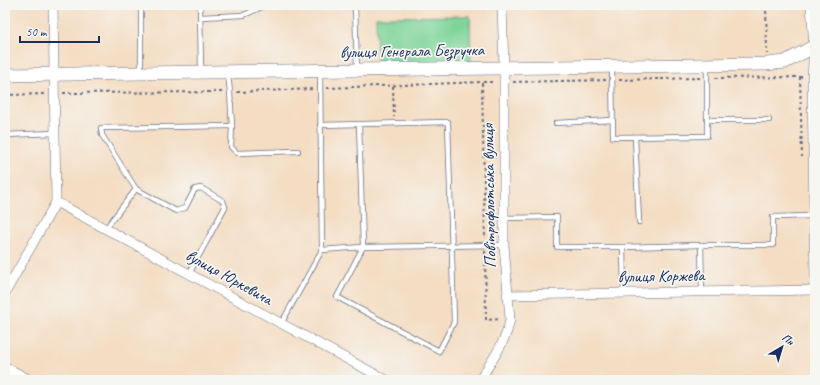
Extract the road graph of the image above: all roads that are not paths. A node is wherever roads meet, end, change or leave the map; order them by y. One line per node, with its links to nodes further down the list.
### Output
1 (53, 5): 18 (street)
2 (141, 5): 17 (lane)
3 (200, 5): 8 (lane)
4 (266, 5): 8 (lane)
5 (355, 5): 14 (lane)
6 (502, 5): 12 (street, Повітрофлотська вулиця)
7 (811, 5): 9 (street)
8 (201, 17): 15 (lane)
9 (814, 47): 10 (street, вулиця Генерала Безручка); 33 (street)
10 (707, 64): 11 (street, вулиця Генерала Безручка); 21 (lane)
11 (612, 66): 12 (street, вулиця Генерала Безручка); 20 (lane)
12 (504, 68): 14 (street, вулиця Генерала Безручка); 34 (street, Повітрофлотська вулиця)
13 (320, 70): 14 (street, вулиця Генерала Безручка); 16 (street, вулиця Генерала Безручка); 25 (lane)
14 (357, 70)
15 (201, 72): 16 (street, вулиця Генерала Безручка); 17 (street, вулиця Генерала Безручка)
16 (227, 72): 26 (lane)
17 (141, 73): 18 (street, вулиця Генерала Безручка)
18 (55, 74): 19 (street, вулиця Генерала Безручка); 27 (street)
19 (5, 75)
20 (613, 120): 23 (lane); 29 (lane)
21 (707, 120): 22 (lane); 29 (lane)
22 (769, 120)
23 (556, 123)
24 (359, 124): 25 (lane); 39 (lane); 40 (lane)
25 (320, 125): 42 (lane)
26 (232, 126): 30 (lane); 31 (lane)
27 (56, 133): 28 (lane); 32 (street)
28 (5, 135)
29 (635, 136): 35 (lane)
30 (298, 151)
31 (136, 189): 36 (lane); 43 (lane)
32 (56, 202): 36 (street, вулиця Юркевича); 47 (street)
33 (814, 216): 38 (lane); 44 (street)
34 (504, 218): 37 (street, Повітрофлотська вулиця); 41 (lane)
35 (639, 222)
36 (106, 228): 43 (street, вулиця Юркевича)
37 (504, 245): 39 (lane); 49 (street, Повітрофлотська вулиця)
38 (701, 245): 41 (lane); 46 (lane)
39 (451, 246): 40 (lane); 40 (lane)
40 (363, 247): 42 (lane)
41 (623, 247): 48 (lane)
42 (322, 250): 50 (lane)
43 (190, 274): 50 (street, вулиця Юркевича)
44 (815, 279)
45 (815, 290): 46 (street, вулиця Коржева)
46 (702, 292): 48 (street, вулиця Коржева)
47 (5, 293)
48 (624, 293): 49 (street, вулиця Коржева)
49 (507, 295): 54 (street, Повітрофлотська вулиця)
50 (281, 324): 53 (street, вулиця Юркевича)
51 (5, 369): 52 (street)
52 (26, 380)
53 (386, 380)
54 (480, 380)

